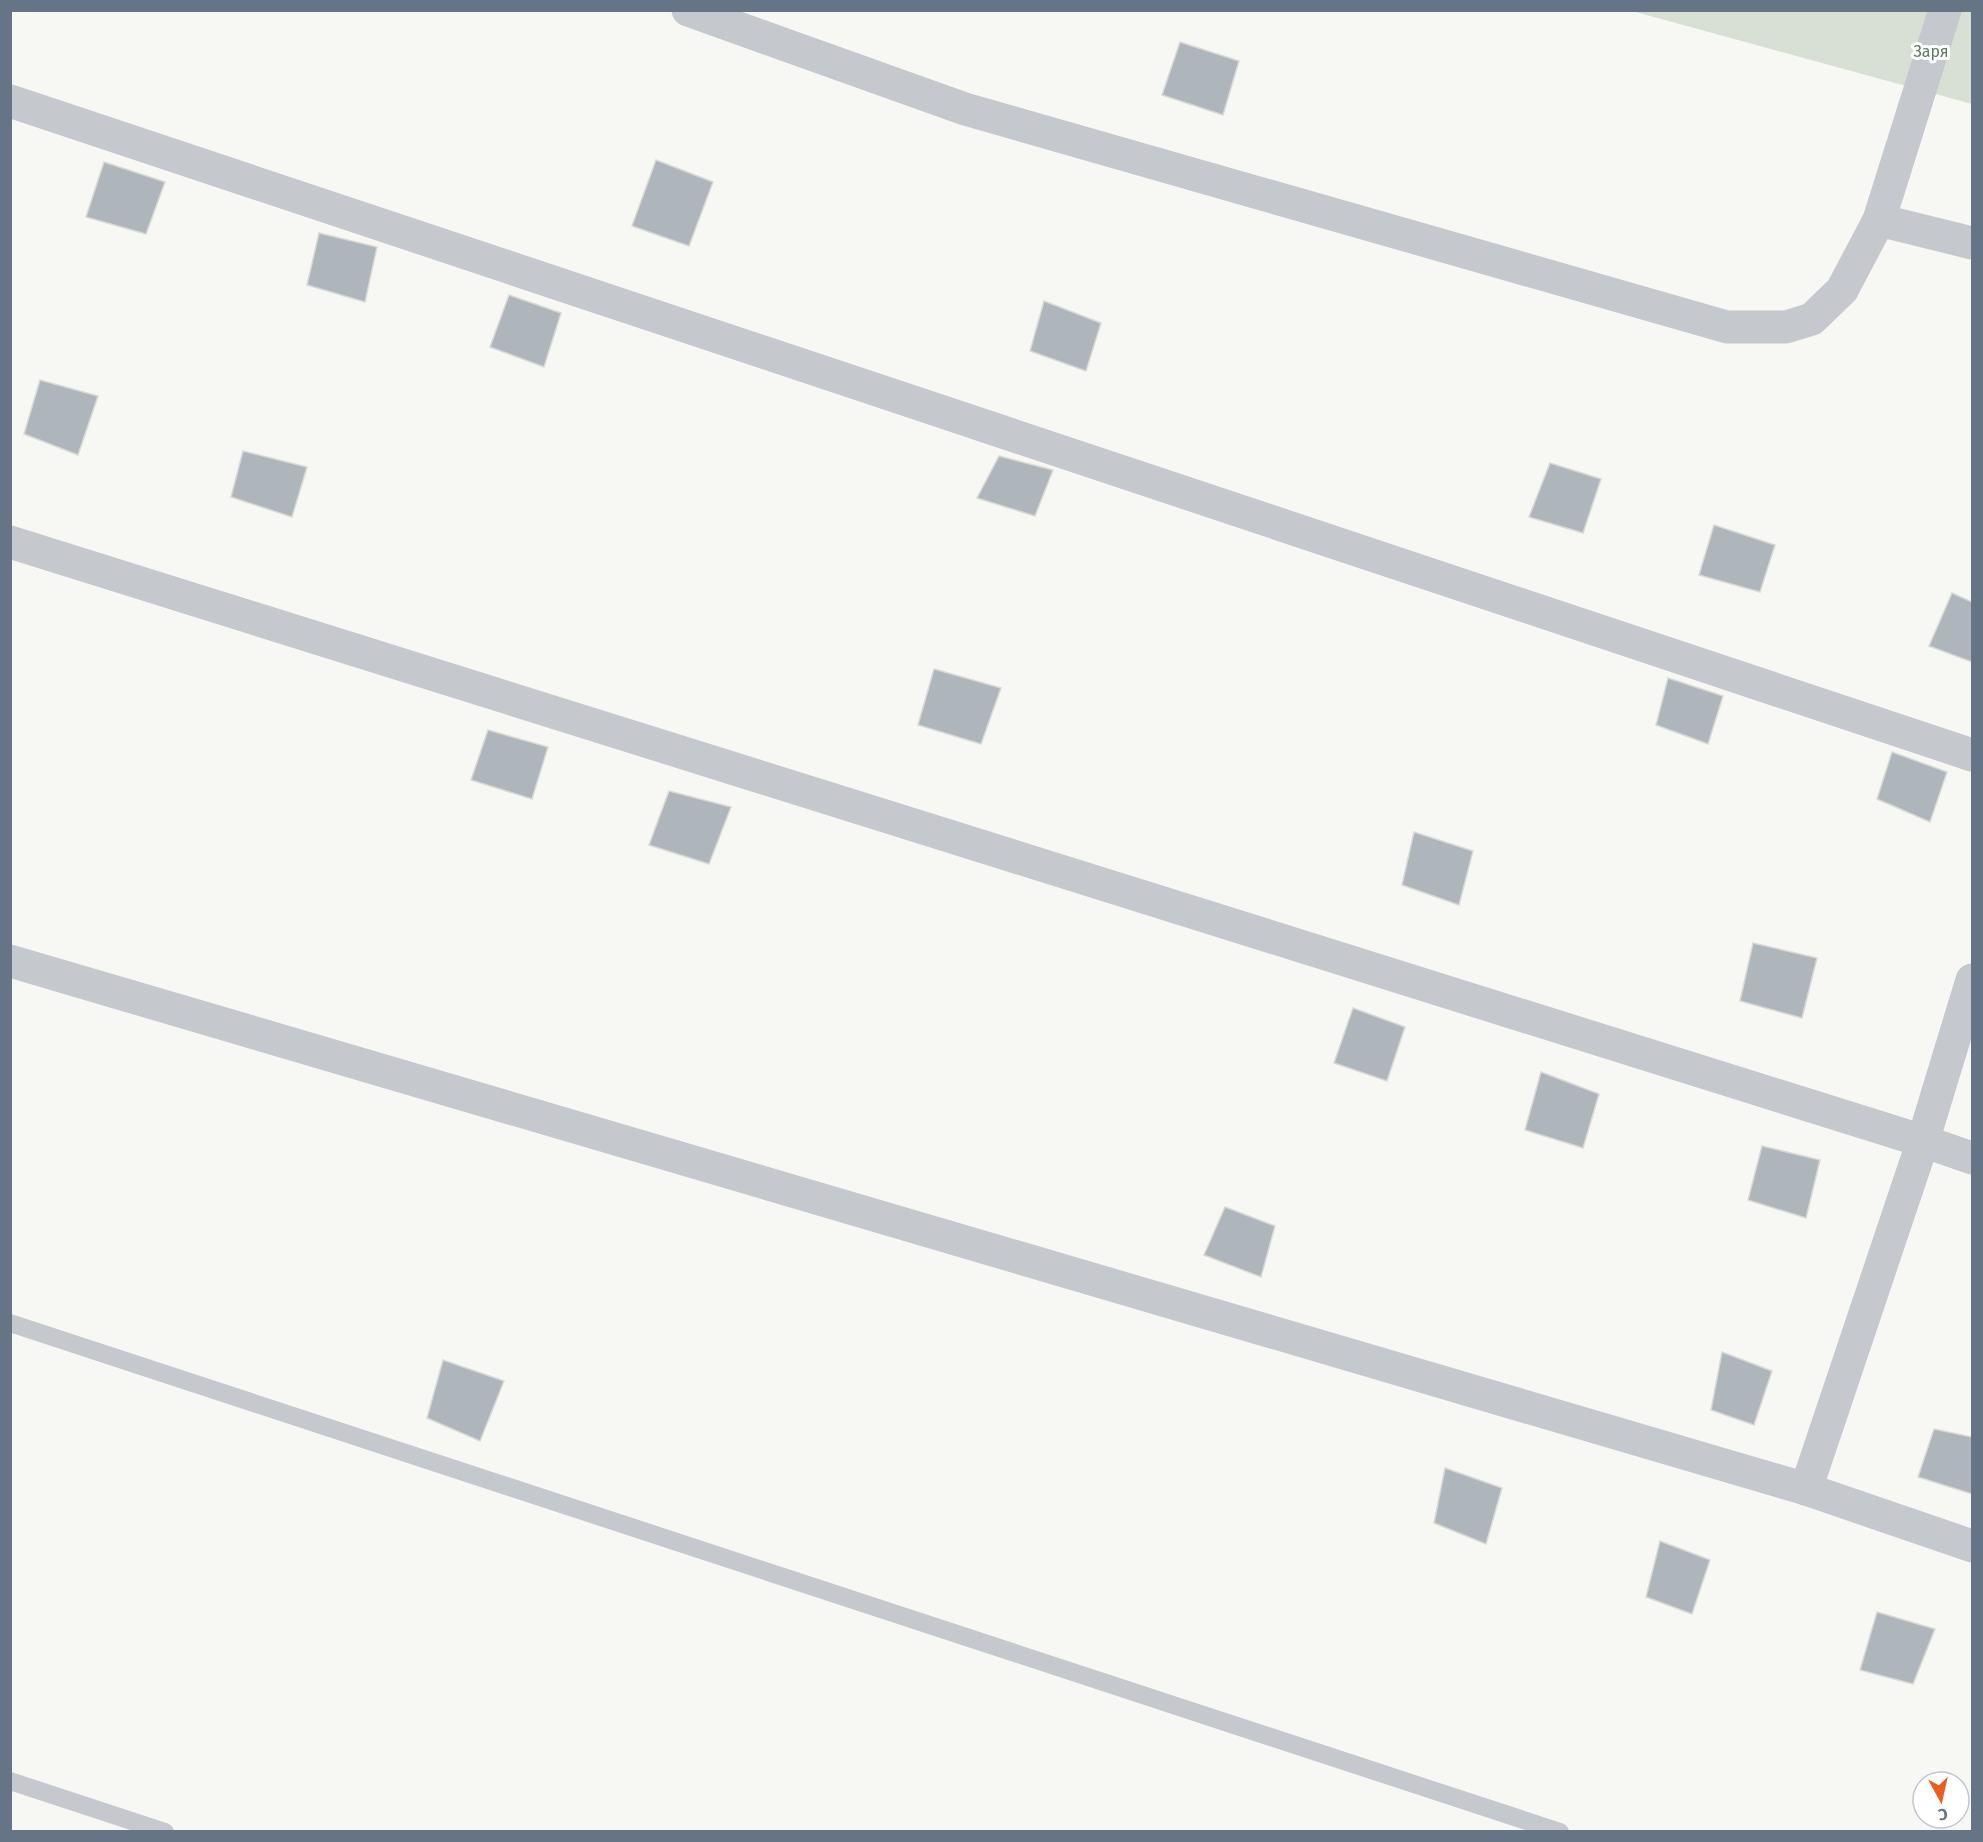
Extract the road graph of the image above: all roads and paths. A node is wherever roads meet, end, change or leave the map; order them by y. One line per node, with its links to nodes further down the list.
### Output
1 (688, 10): 4 (street)
2 (1945, 10): 4 (street)
3 (10, 101): 7 (street)
4 (1879, 220): 5 (street)
5 (1972, 243)
6 (10, 542): 10 (street)
7 (1972, 755)
8 (10, 961): 13 (street)
9 (1972, 980): 10 (street)
10 (1923, 1141): 11 (street); 13 (street)
11 (1972, 1158)
12 (10, 1323): 17 (lane)
13 (1806, 1489): 14 (street)
14 (1972, 1546)
15 (10, 1781): 16 (lane)
16 (165, 1832)
17 (1560, 1832)

